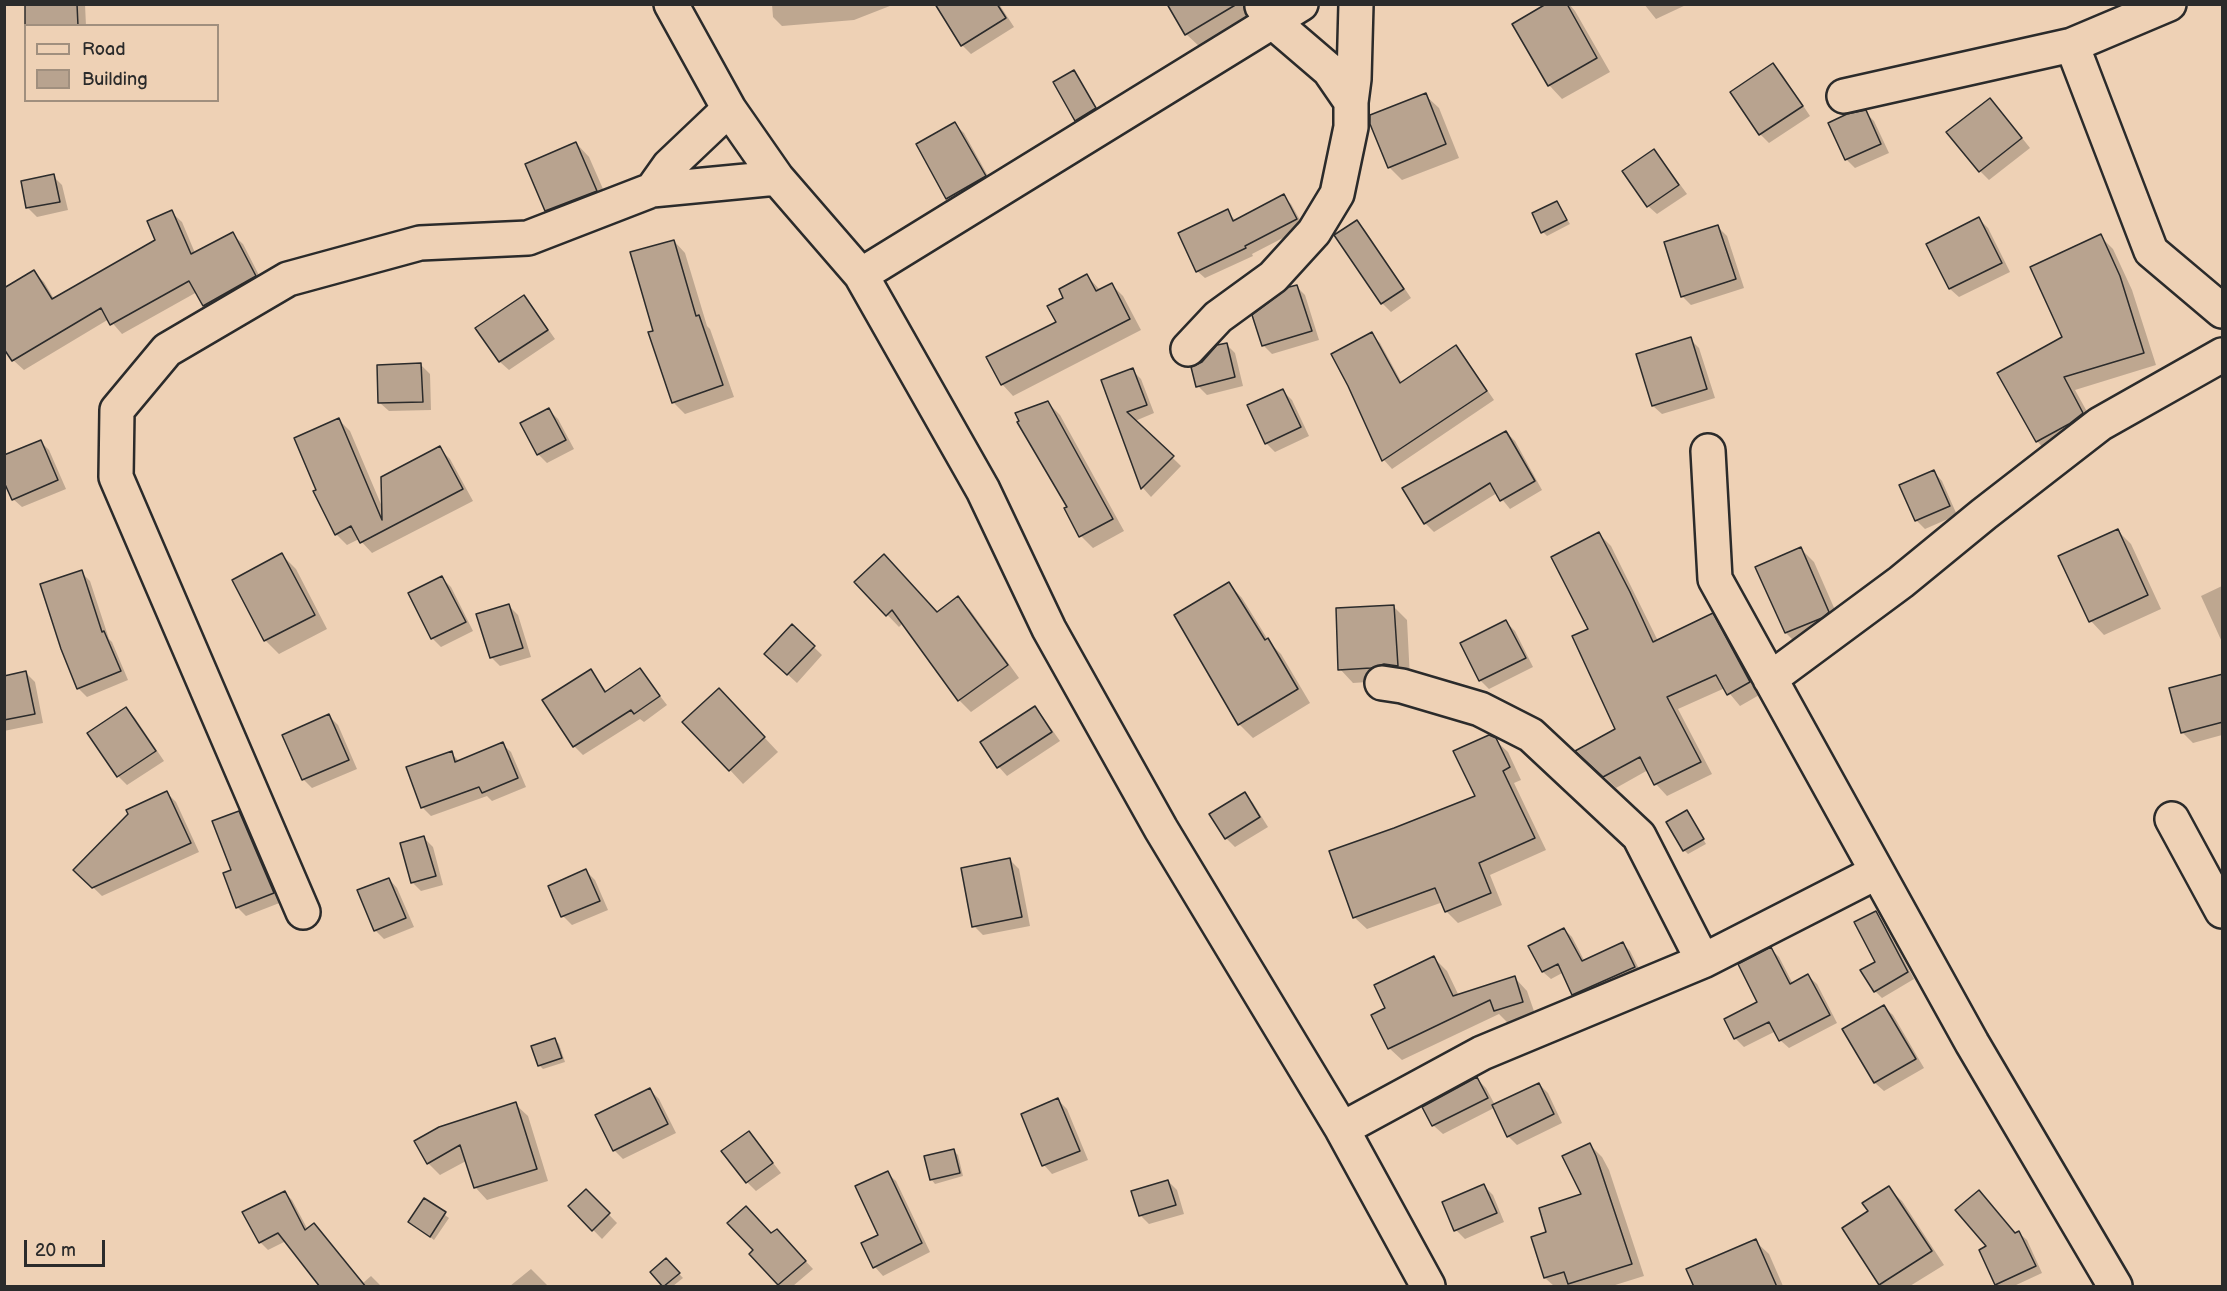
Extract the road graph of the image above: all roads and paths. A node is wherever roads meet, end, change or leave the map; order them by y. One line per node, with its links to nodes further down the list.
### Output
1 (671, 4): 9 (street)
2 (1301, 4): 5 (street)
3 (1356, 4): 8 (street)
4 (2169, 4): 6 (street)
5 (1267, 13): 8 (street); 12 (street)
6 (2072, 45): 7 (street); 13 (street)
7 (1844, 96)
8 (1351, 102): 14 (street)
9 (729, 109): 10 (street); 11 (street)
10 (777, 177): 11 (street); 12 (street)
11 (652, 190): 22 (street)
12 (861, 275): 24 (street)
13 (2223, 311)
14 (1188, 349)
15 (2223, 355): 17 (street)
16 (1708, 451): 17 (street)
17 (1770, 679): 20 (street)
18 (1382, 683): 23 (street)
19 (2172, 819): 21 (street)
20 (1877, 872): 23 (street); 26 (street)
21 (2223, 911)
22 (303, 912)
23 (1703, 961): 24 (street)
24 (1342, 1129): 25 (street)
25 (1428, 1287)
26 (2115, 1287)

